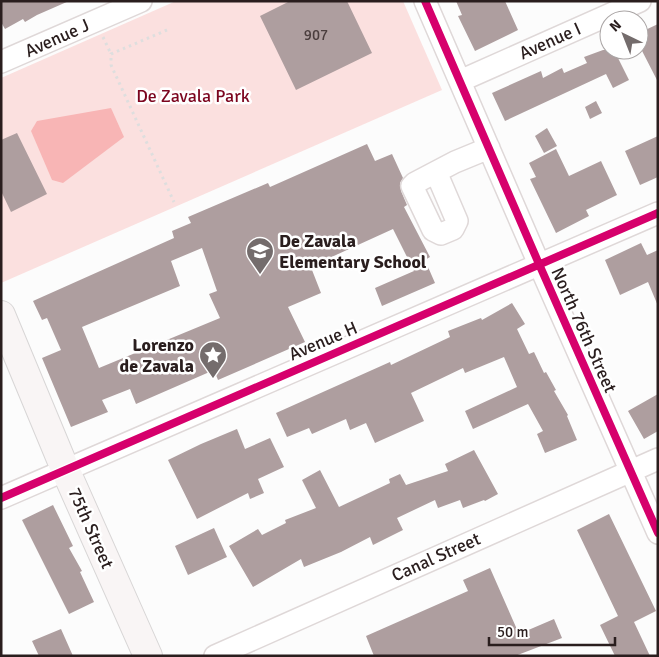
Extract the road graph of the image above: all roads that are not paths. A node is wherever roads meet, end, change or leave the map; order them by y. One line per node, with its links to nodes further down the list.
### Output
1 (141, 1): 4 (street, Avenue J)
2 (425, 1): 5 (street, North 76th Street)
3 (640, 1): 5 (street, Avenue I)
4 (1, 62)
5 (460, 81): 6 (street, North 76th Street)
6 (489, 148): 7 (street); 9 (street, North 76th Street)
7 (436, 172)
8 (658, 213): 9 (street, Avenue H)
9 (539, 264): 12 (street, Avenue H); 13 (street, North 76th Street)
10 (1, 315): 12 (main road, 75th Street)
11 (658, 458): 13 (street, Canal Street)
12 (65, 469): 14 (street, Avenue H); 16 (main road, 75th Street)
13 (631, 470): 15 (street, North 76th Street); 17 (street, Canal Street)
14 (1, 498)
15 (658, 533)
16 (148, 656)
17 (215, 656)

